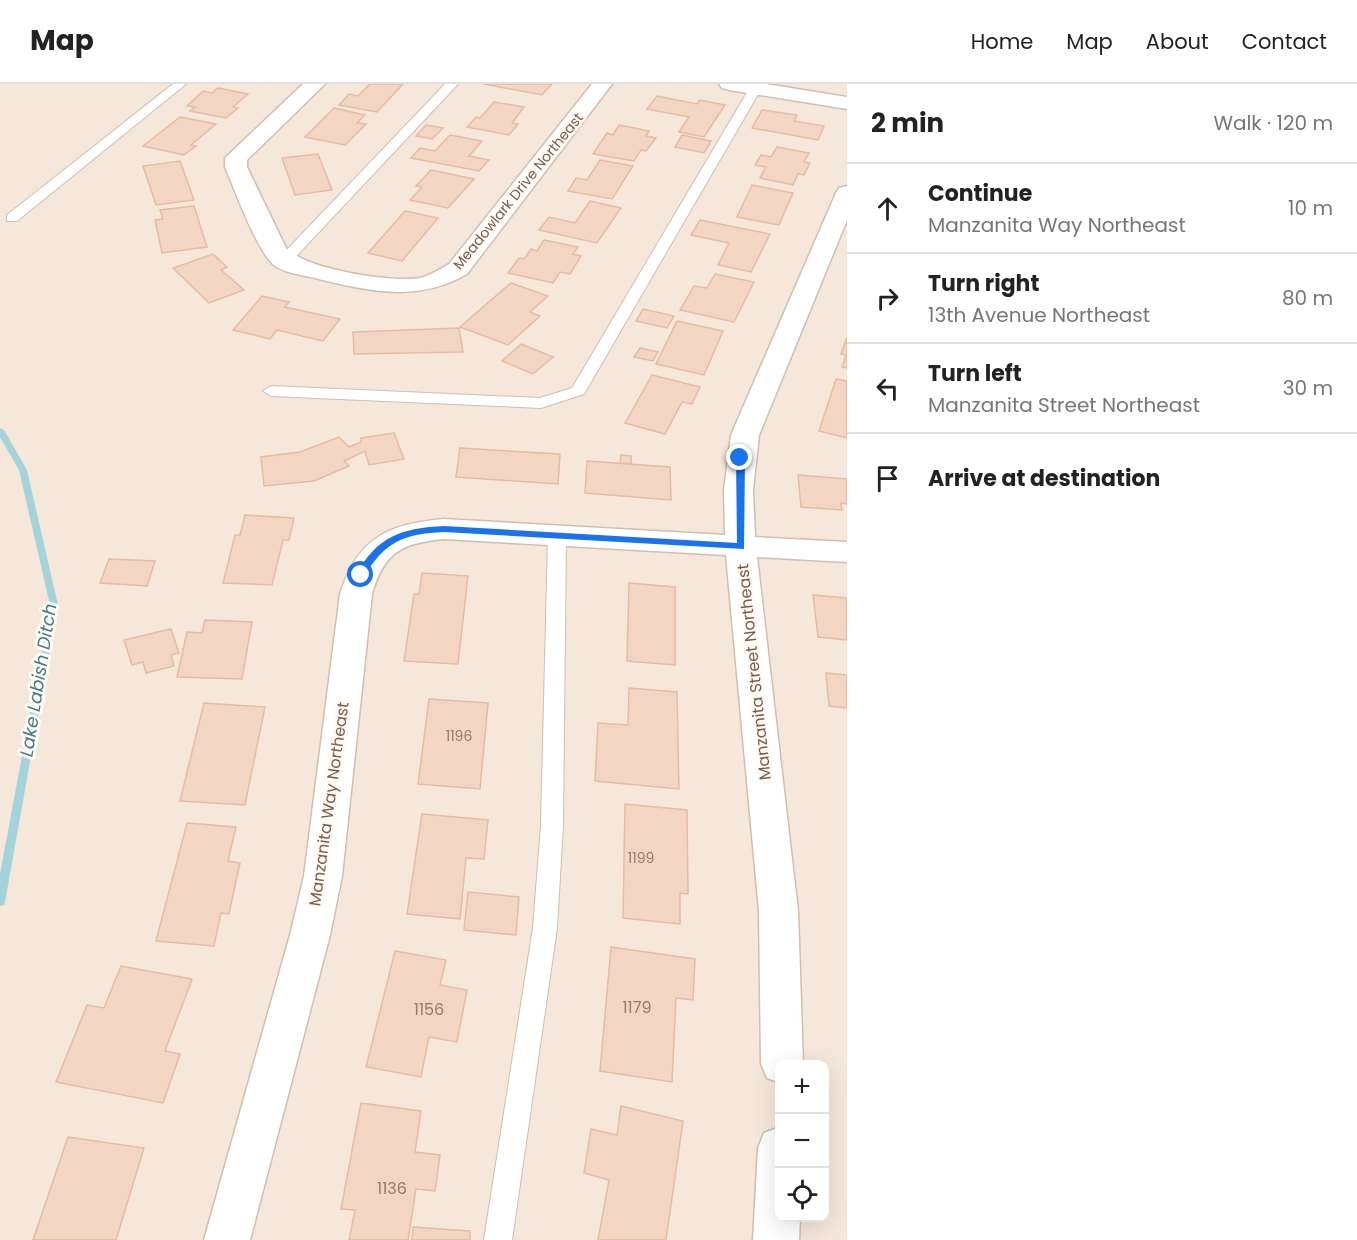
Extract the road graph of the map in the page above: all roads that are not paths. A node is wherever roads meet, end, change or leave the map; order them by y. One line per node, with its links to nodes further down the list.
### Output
1 (180, 84): 9 (lane)
2 (315, 84): 10 (street)
3 (452, 84): 10 (lane)
4 (602, 84): 10 (street, Meadowlark Drive Northeast)
5 (729, 84): 6 (street)
6 (757, 86): 7 (street); 11 (lane)
7 (847, 103)
8 (847, 193): 13 (street, Manzanita Street Northeast)
9 (12, 218)
10 (284, 261)
11 (271, 391)
12 (558, 536): 13 (street); 17 (street, Manzanita Way Northeast); 18 (lane)
13 (741, 546): 14 (street); 15 (street, Manzanita Street Northeast)
14 (847, 552)
15 (782, 1060)
16 (779, 1168): 19 (street)
17 (227, 1240)
18 (498, 1240)
19 (776, 1240)

